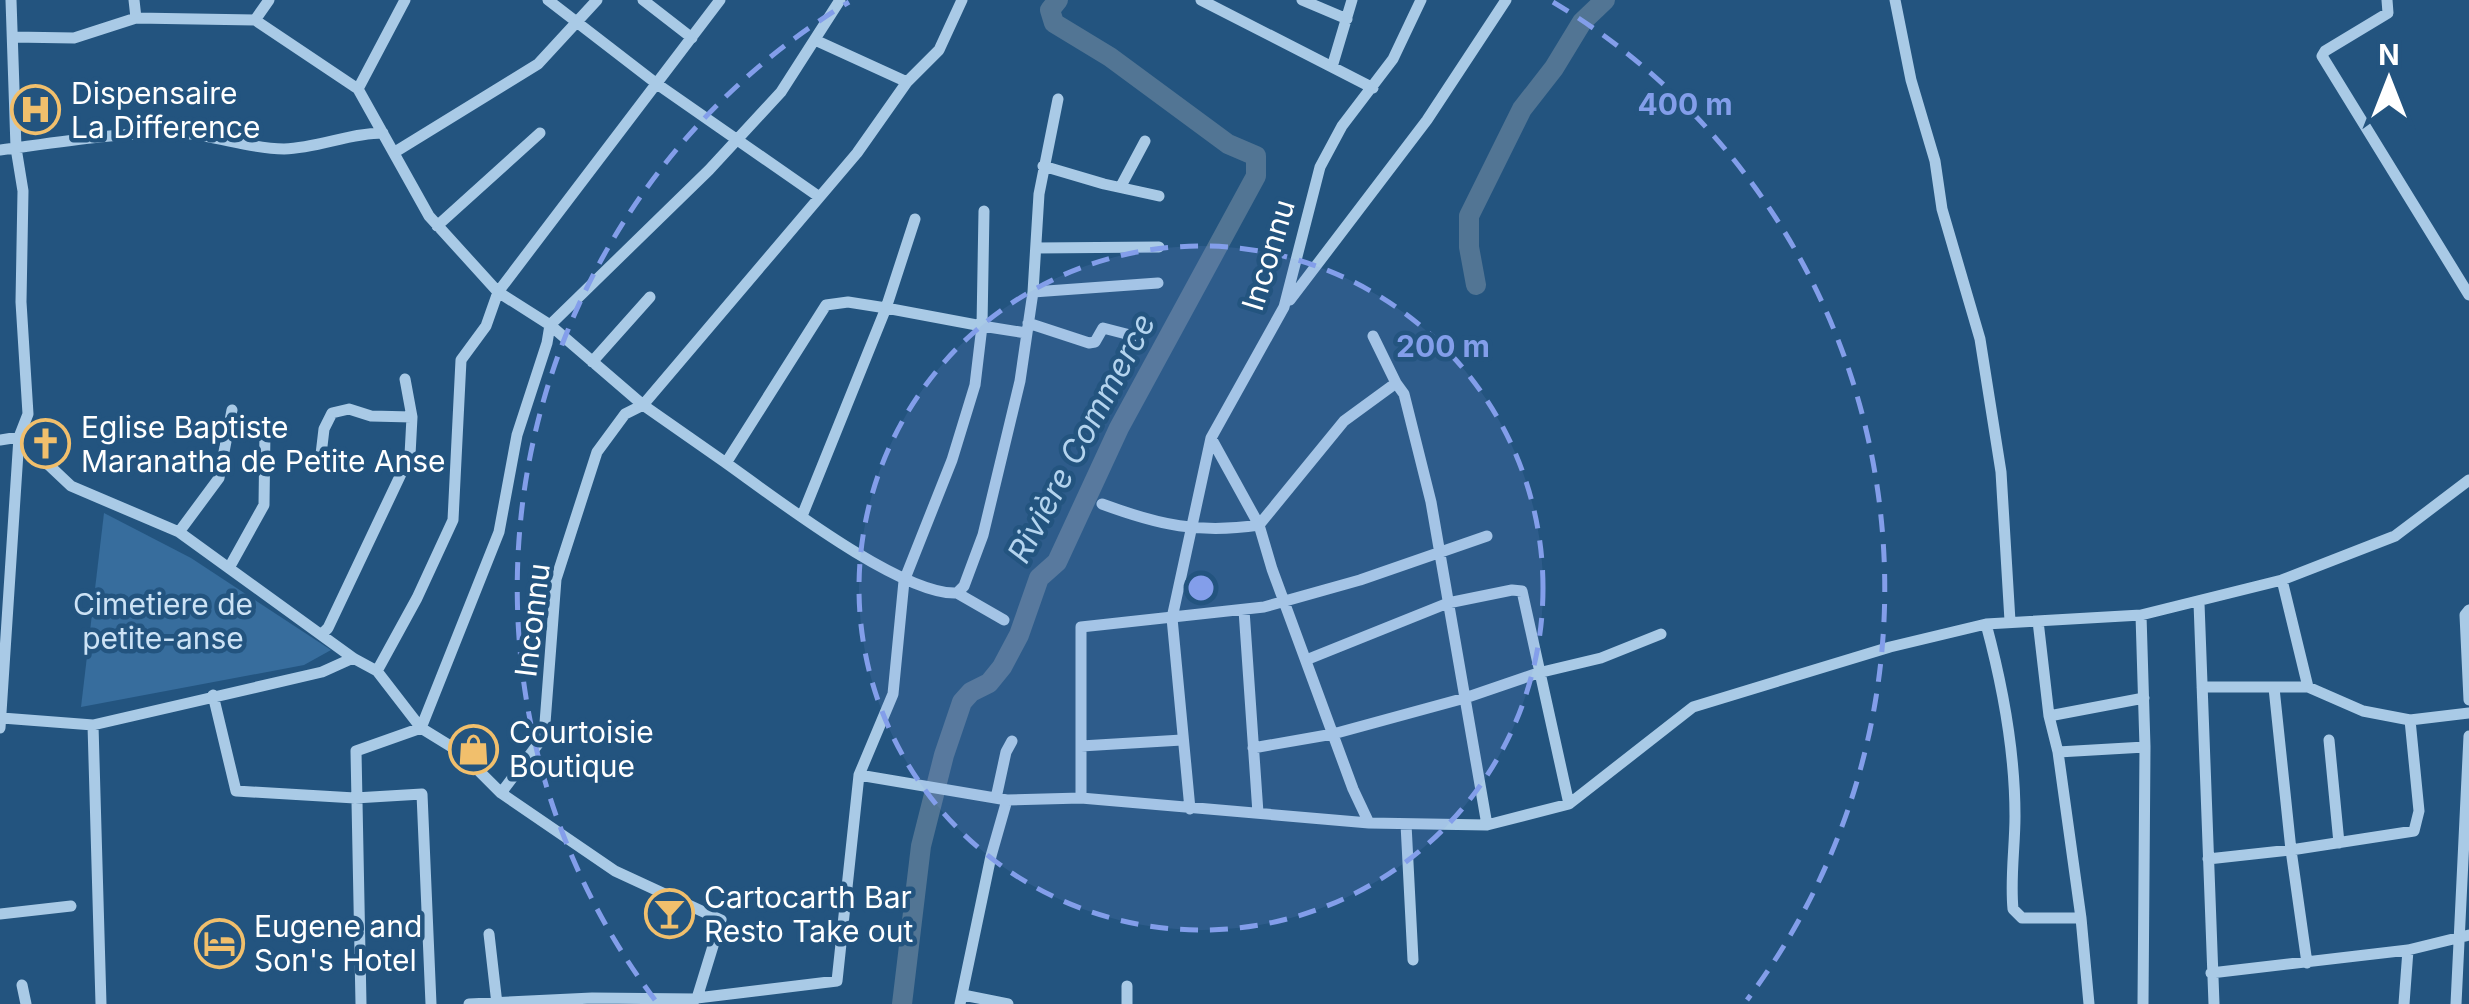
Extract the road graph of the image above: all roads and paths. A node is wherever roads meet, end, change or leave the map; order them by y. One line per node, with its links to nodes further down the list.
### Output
1 (11, 0): 22 (street)
2 (134, 0): 18 (street)
3 (269, 0): 20 (street)
4 (405, 0): 29 (street)
5 (548, 0): 21 (street)
6 (598, 0): 21 (street)
7 (644, 0): 23 (street)
8 (720, 0): 23 (street)
9 (840, 0): 24 (street, Inconnu)
10 (962, 0): 26 (street, Inconnu)
11 (1202, 0): 25 (street)
12 (1302, 0): 19 (street)
13 (1352, 0): 19 (street)
14 (1420, 0): 28 (street, Inconnu)
15 (1506, 0): 52 (street)
16 (1895, 0): 91 (street)
17 (2387, 0): 50 (street)
18 (136, 18): 20 (street); 22 (street)
19 (1347, 19): 25 (street)
20 (254, 20): 29 (street)
21 (577, 20): 27 (street); 37 (street)
22 (14, 38): 35 (street)
23 (692, 38): 27 (street)
24 (815, 40): 26 (street); 33 (street, Inconnu)
25 (1332, 68): 28 (street)
26 (907, 82): 40 (street, Inconnu)
27 (657, 84): 33 (street); 48 (street)
28 (1373, 88): 52 (street, Inconnu)
29 (358, 89): 31 (street)
30 (1058, 99): 38 (street)
31 (383, 132): 35 (street); 37 (street)
32 (540, 133): 44 (street)
33 (734, 139): 40 (street); 54 (street, Inconnu)
34 (1145, 142): 39 (street)
35 (16, 148): 36 (street); 66 (street)
36 (0, 150)
37 (395, 152): 44 (street)
38 (1043, 166): 39 (street); 46 (street)
39 (1120, 186): 41 (street)
40 (818, 196): 62 (street, Inconnu)
41 (1159, 196)
42 (984, 211): 55 (street)
43 (915, 220): 53 (street)
44 (437, 226): 48 (street)
45 (1159, 246): 46 (street)
46 (1036, 248): 49 (street)
47 (1158, 283): 49 (street)
48 (498, 292): 54 (street); 98 (street)
49 (1033, 292): 56 (street)
50 (2469, 295)
51 (650, 297): 59 (street)
52 (1284, 307): 67 (street, Inconnu)
53 (886, 308): 55 (street); 70 (street); 73 (street)
54 (550, 325): 59 (street); 112 (street, Inconnu)
55 (982, 326): 56 (street); 80 (street)
56 (1027, 328): 57 (street); 82 (street)
57 (1134, 336)
58 (1373, 336): 61 (street)
59 (592, 362): 62 (street)
60 (405, 379): 64 (street)
61 (1396, 383): 74 (street); 78 (street)
62 (644, 405): 70 (street); 123 (street, Inconnu)
63 (232, 410): 76 (street)
64 (412, 417): 69 (street); 94 (street)
65 (266, 430): 79 (street)
66 (19, 437): 68 (street); 76 (street); 110 (street)
67 (1212, 438): 74 (street); 75 (street, Inconnu)
68 (0, 440)
69 (320, 463)
70 (726, 463): 73 (street)
71 (2469, 480): 81 (street)
72 (1102, 504): 75 (street)
73 (802, 516): 80 (street)
74 (1259, 525): 75 (street); 83 (street)
75 (1191, 530): 89 (street, Inconnu)
76 (179, 532): 79 (street)
77 (1487, 536): 78 (street)
78 (1438, 552): 83 (street); 84 (street)
79 (229, 568): 94 (street)
80 (906, 577): 82 (street); 122 (street)
81 (2282, 580): 85 (street); 101 (street)
82 (957, 592): 90 (street)
83 (1284, 602): 86 (street); 97 (street)
84 (1448, 603): 97 (street); 99 (street); 104 (street)
85 (2199, 603): 88 (street); 100 (street)
86 (1244, 610): 89 (street); 119 (street)
87 (2469, 610): 106 (street)
88 (2141, 615): 92 (street); 105 (street)
89 (1172, 618): 115 (street, Inconnu); 118 (street)
90 (1004, 620)
91 (2010, 621): 92 (street); 93 (street)
92 (2038, 621): 108 (street)
93 (1986, 624): 127 (street); 138 (street)
94 (322, 633): 96 (street)
95 (1661, 634): 99 (street)
96 (353, 658): 98 (street); 103 (street)
97 (1306, 660): 113 (street)
98 (377, 671): 112 (street)
99 (1538, 673): 104 (street); 127 (street)
100 (2202, 687): 102 (street); 135 (street)
101 (2308, 687): 102 (street); 109 (street)
102 (2274, 688): 134 (street)
103 (213, 695): 111 (street); 124 (street)
104 (1465, 698): 113 (street); 132 (street)
105 (2144, 698): 108 (street); 120 (street)
106 (2469, 700)
107 (2469, 713): 109 (street)
108 (2050, 716): 121 (street)
109 (2410, 720): 133 (street)
110 (1, 723): 111 (street)
111 (93, 725): 152 (street)
112 (421, 728): 123 (street); 124 (street)
113 (1333, 734): 119 (street); 130 (street)
114 (2469, 736): 140 (street)
115 (1182, 740): 118 (street); 128 (street, Inconnu)
116 (2329, 740): 133 (street)
117 (1012, 742): 126 (street)
118 (1081, 746): 125 (street)
119 (1253, 748): 129 (street)
120 (2145, 748): 121 (street); 159 (street)
121 (2058, 752): 138 (street)
122 (859, 775): 126 (street); 148 (street)
123 (501, 793): 148 (street)
124 (355, 798): 153 (street); 154 (street)
125 (1081, 798): 126 (street); 128 (street)
126 (1001, 799): 147 (street)
127 (1570, 804): 132 (street)
128 (1190, 809): 129 (street)
129 (1258, 813): 130 (street)
130 (1369, 823): 131 (street)
131 (1406, 824): 132 (street); 142 (street)
132 (1487, 825)
133 (2339, 843): 134 (street)
134 (2291, 850): 135 (street); 143 (street)
135 (2208, 858): 144 (street)
136 (71, 906): 137 (street)
137 (0, 914)
138 (2081, 918): 158 (street)
139 (490, 934): 150 (street)
140 (2464, 936): 141 (street); 162 (street)
141 (2408, 950): 143 (street); 161 (street)
142 (1413, 960)
143 (2307, 963): 144 (street)
144 (2211, 973): 160 (street)
145 (22, 985): 151 (street)
146 (1127, 986): 157 (street)
147 (961, 999): 156 (street)
148 (696, 1000): 149 (street)
149 (593, 1001): 150 (street)
150 (497, 1003): 155 (street)
151 (26, 1004)
152 (101, 1004)
153 (361, 1004)
154 (431, 1004)
155 (468, 1004)
156 (1008, 1004)
157 (1127, 1004)
158 (2089, 1004)
159 (2142, 1004)
160 (2214, 1004)
161 (2404, 1004)
162 (2456, 1004)

